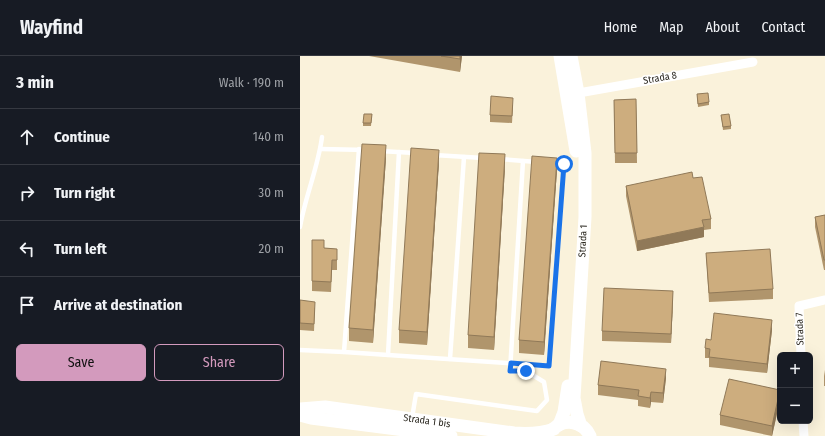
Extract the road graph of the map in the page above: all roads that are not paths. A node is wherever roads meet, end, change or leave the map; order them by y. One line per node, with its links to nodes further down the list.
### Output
1 (560, 56): 4 (street, Strada 1)
2 (571, 56): 4 (street, Strada 1)
3 (753, 59): 4 (street, Strada 8)
4 (573, 94): 27 (street, Strada 1); 28 (street, Strada 1)
5 (322, 137): 6 (lane)
6 (320, 149): 7 (lane); 15 (lane)
7 (359, 149): 8 (lane); 18 (lane)
8 (399, 152): 9 (lane); 20 (lane)
9 (420, 154)
10 (427, 154): 11 (lane)
11 (464, 157): 12 (lane); 21 (lane)
12 (486, 158)
13 (493, 159): 14 (lane)
14 (523, 161): 22 (lane); 22 (lane)
15 (300, 228)
16 (825, 300): 19 (street, Strada 7)
17 (300, 350): 18 (lane)
18 (344, 352): 20 (lane)
19 (801, 352)
20 (388, 355): 21 (lane)
21 (450, 359): 22 (lane)
22 (511, 363): 26 (lane)
23 (300, 409): 26 (street, Strada 1 bis)
24 (300, 415): 26 (street, Strada 1 bis)
25 (803, 424): 31 (street)
26 (412, 425): 27 (street, Strada 1 bis); 29 (street, Strada 1 bis)
27 (554, 430): 28 (street, Strada 1 bis)
28 (586, 430): 30 (street)
29 (451, 436)
30 (598, 436)
31 (804, 436)

